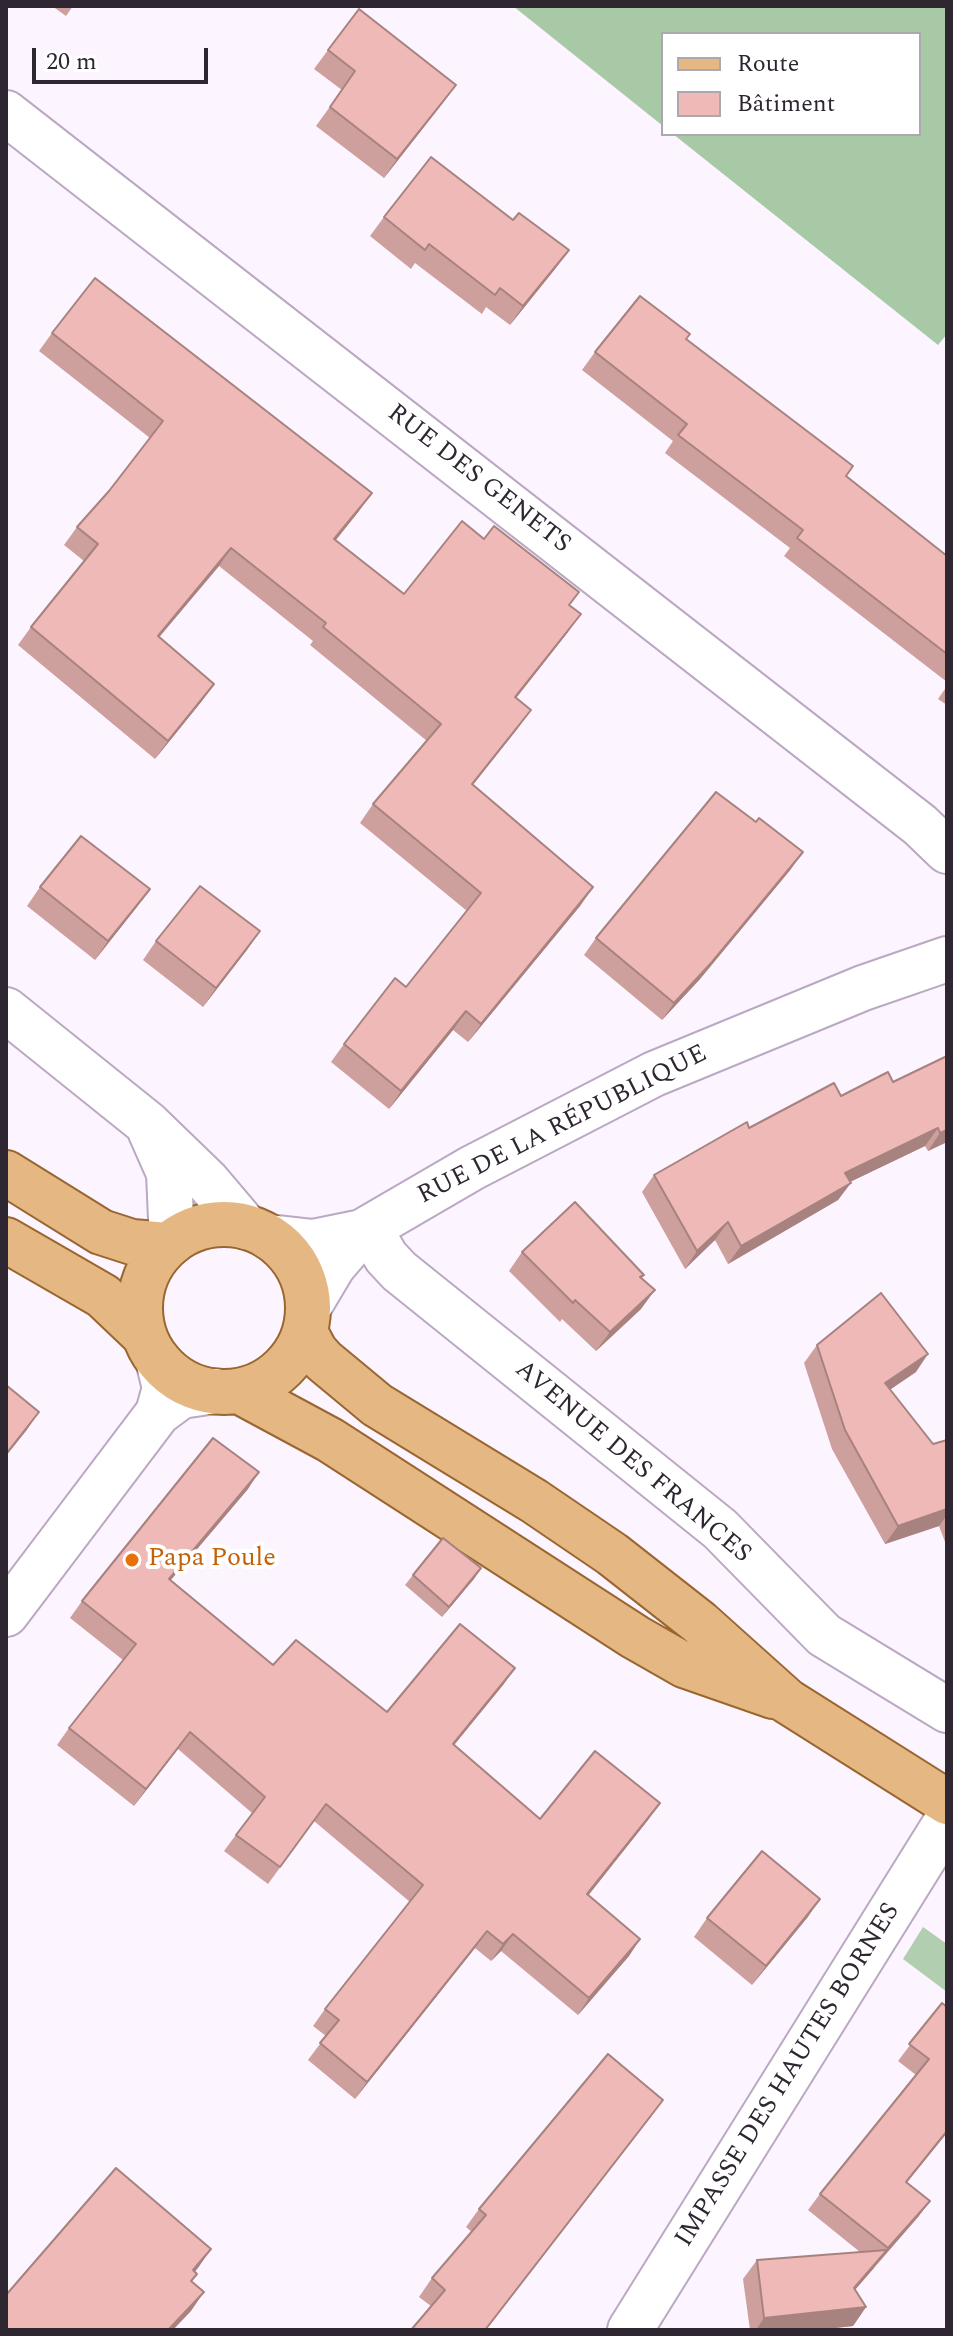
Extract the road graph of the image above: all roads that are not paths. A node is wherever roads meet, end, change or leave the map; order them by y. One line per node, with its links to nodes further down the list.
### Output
1 (6, 113): 2 (street, RUE DES GENETS)
2 (947, 851)
3 (947, 959): 7 (street, RUE DE LA RÉPUBLIQUE)
4 (6, 1010): 5 (street)
5 (148, 1124): 8 (street); 10 (street)
6 (6, 1173): 10 (main road)
7 (366, 1230): 8 (street, RUE DE LA RÉPUBLIQUE); 11 (street, RUE DE LA RÉPUBLIQUE); 17 (street, AVENUE DES FRANCES)
8 (258, 1232): 10 (main road); 11 (main road)
9 (6, 1240): 12 (main road)
10 (170, 1244): 12 (main road)
11 (306, 1320): 13 (main road); 16 (main road)
12 (151, 1348): 13 (main road); 14 (street)
13 (227, 1391): 14 (street); 16 (main road)
14 (158, 1413): 15 (street)
15 (6, 1614)
16 (787, 1701): 18 (main road)
17 (947, 1710)
18 (947, 1802)
19 (947, 1821): 20 (street, IMPASSE DES HAUTES BORNES)
20 (630, 2330)

